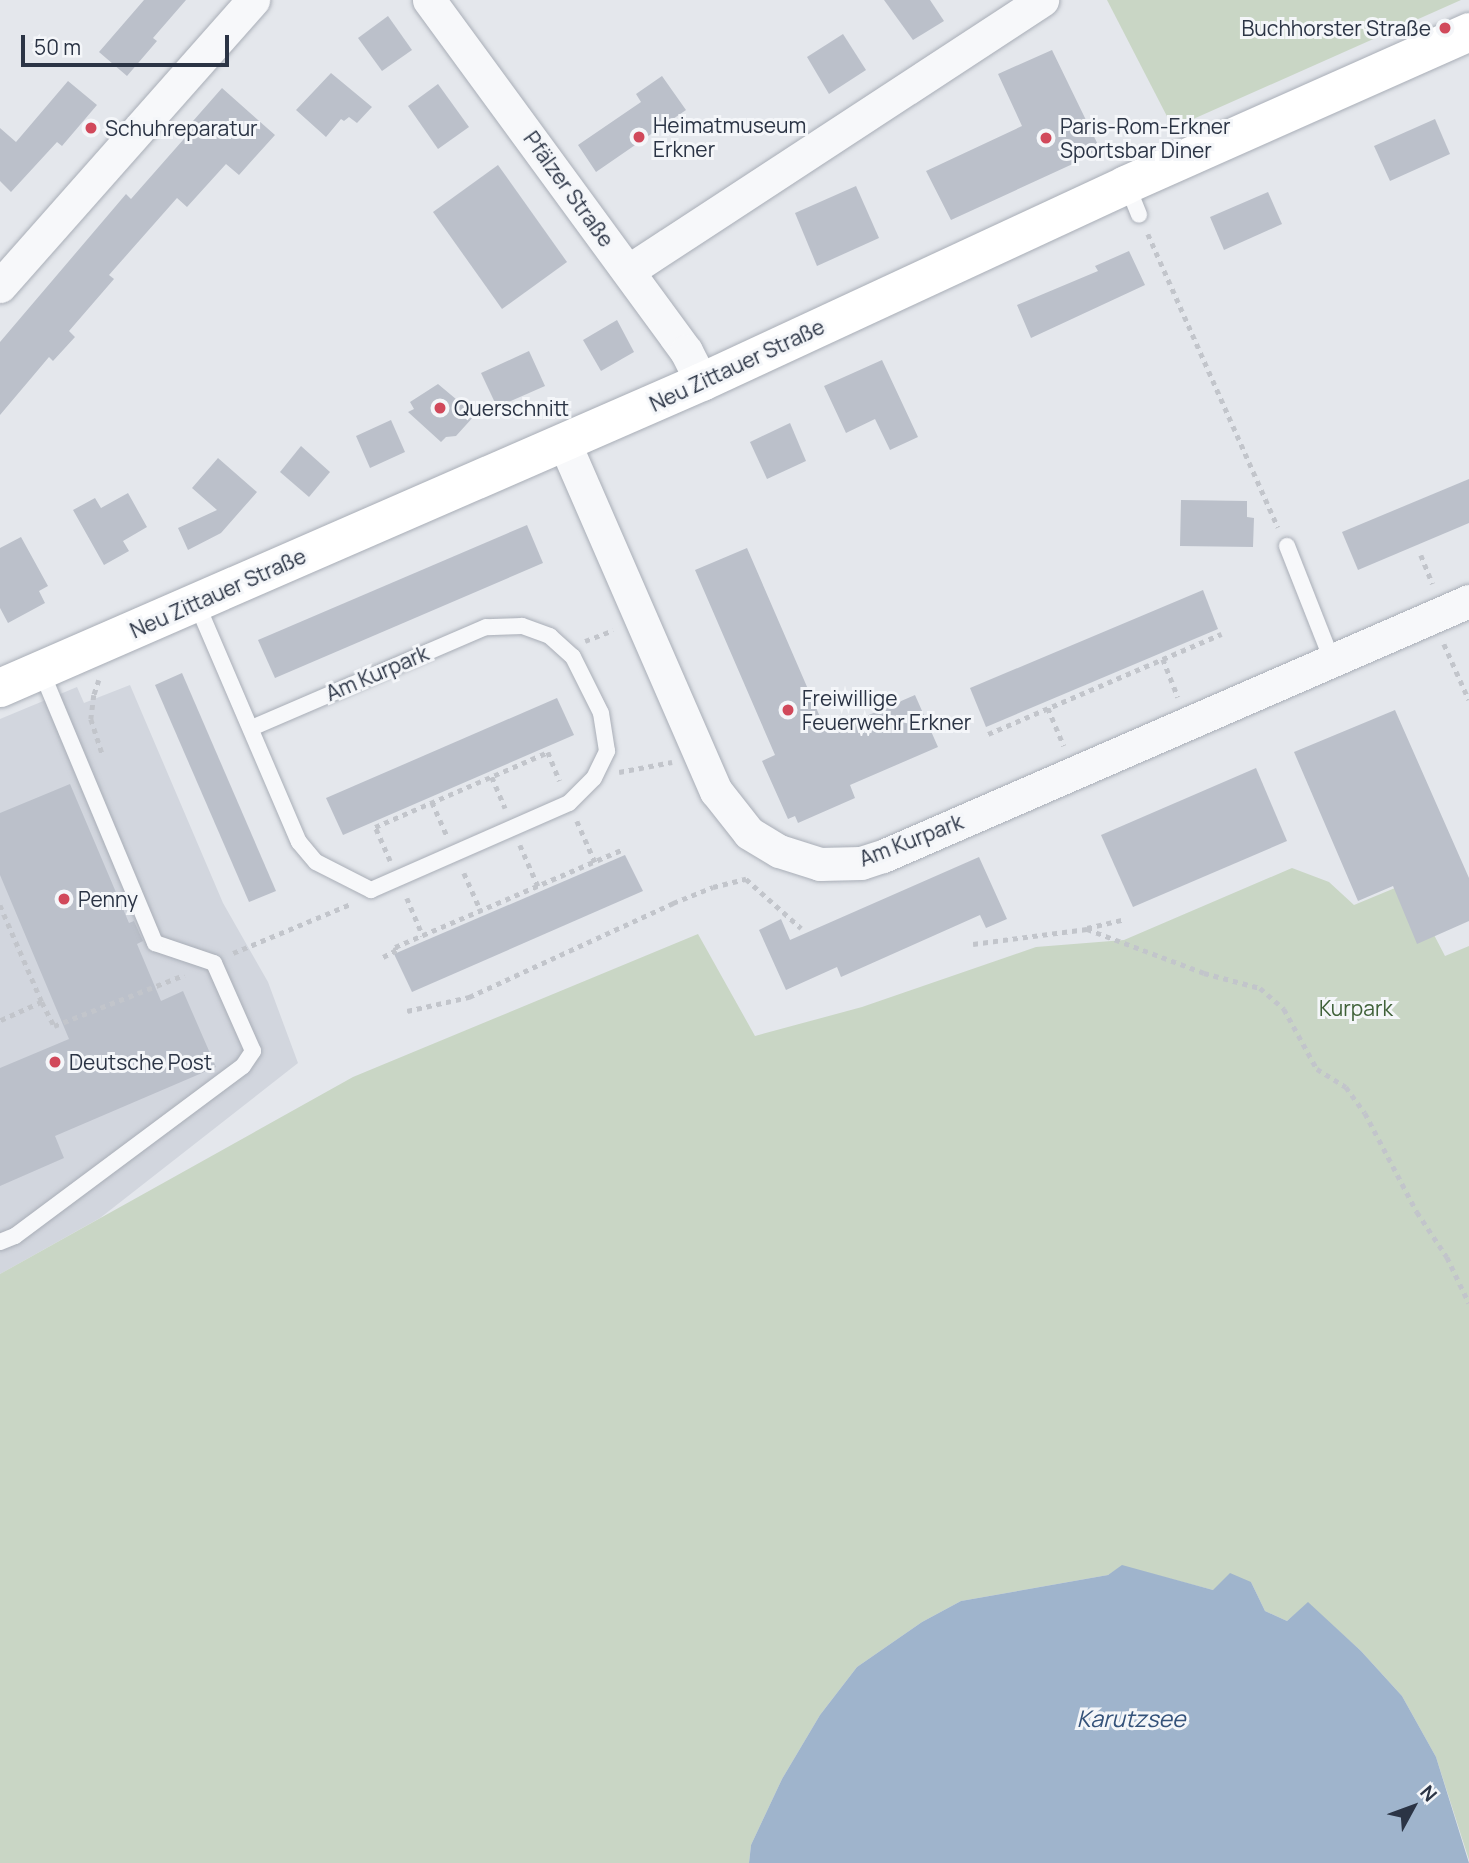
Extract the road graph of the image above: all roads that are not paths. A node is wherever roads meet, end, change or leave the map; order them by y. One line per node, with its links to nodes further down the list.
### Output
1 (253, 0): 6 (street)
2 (429, 0): 5 (street, Pfälzer Straße)
3 (1042, 0): 5 (street)
4 (1469, 32): 7 (main road, Neu Zittauer Straße)
5 (628, 271): 7 (street, Pfälzer Straße)
6 (0, 286)
7 (702, 382): 8 (main road, Neu Zittauer Straße)
8 (564, 442): 11 (main road, Neu Zittauer Straße); 12 (street, Am Kurpark)
9 (1287, 547): 12 (lane)
10 (1453, 598): 12 (street, Am Kurpark)
11 (196, 602): 13 (main road, Neu Zittauer Straße); 15 (lane, Am Kurpark)
12 (1332, 660)
13 (41, 671): 14 (main road, Neu Zittauer Straße); 16 (lane)
14 (0, 688)
15 (251, 728): 15 (lane, Am Kurpark)
16 (0, 1242)

